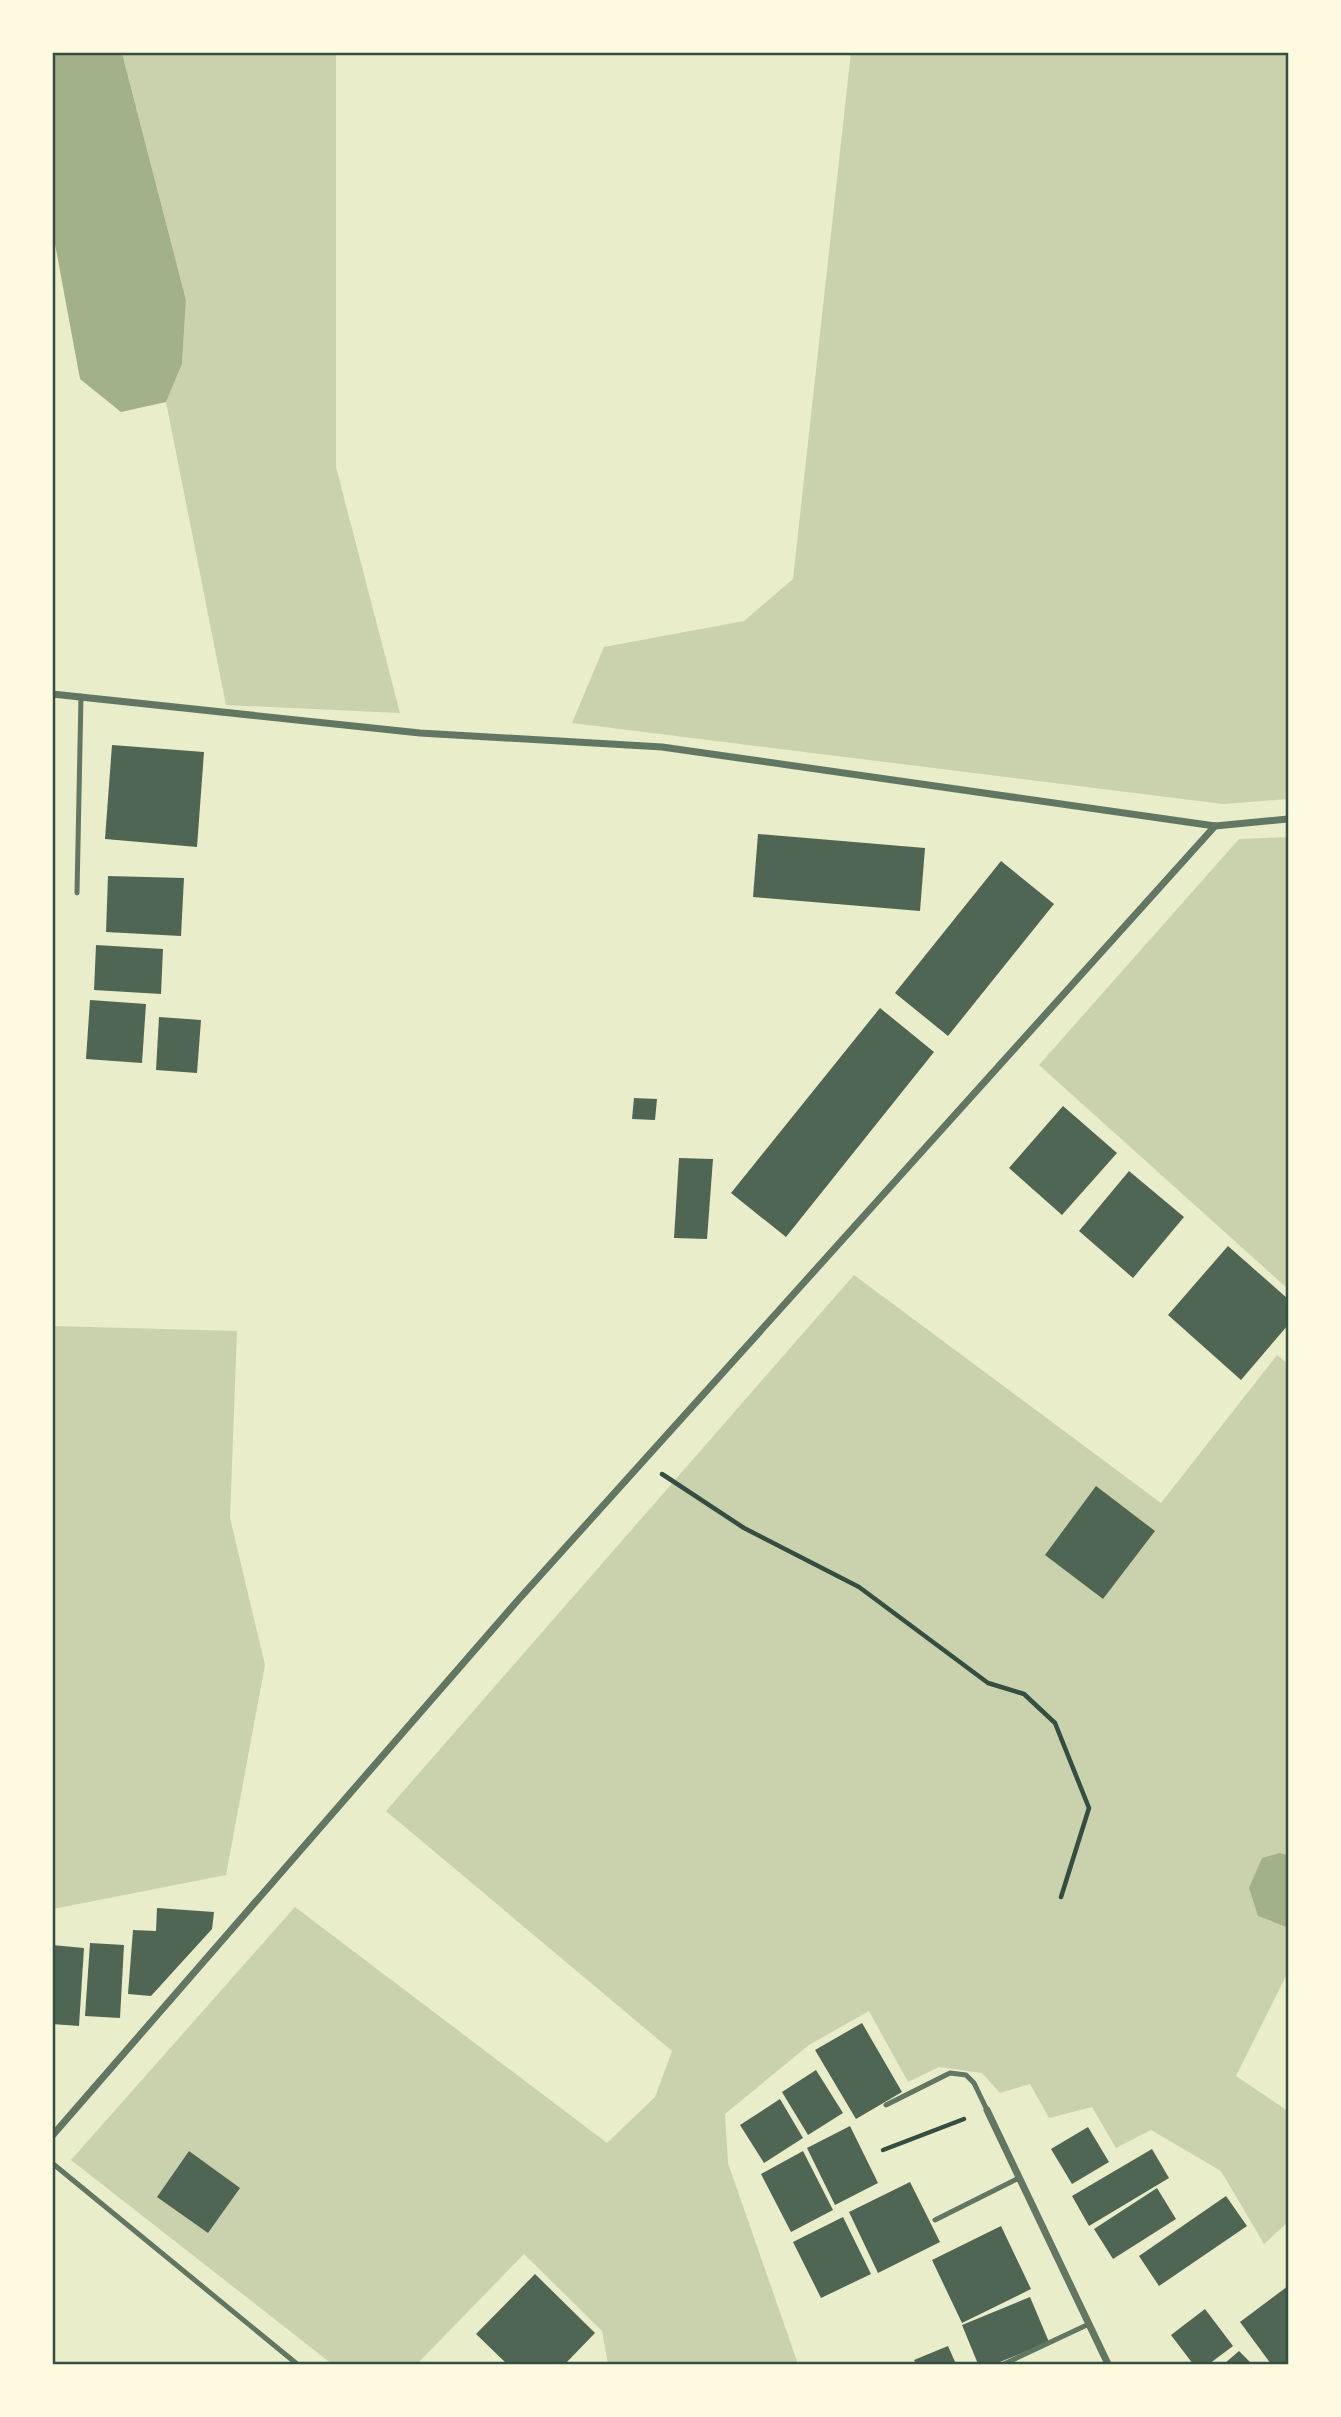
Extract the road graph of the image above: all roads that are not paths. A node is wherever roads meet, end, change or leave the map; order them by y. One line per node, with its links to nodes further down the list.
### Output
1 (52, 694): 2 (street)
2 (81, 696): 4 (street); 5 (lane)
3 (1289, 819): 4 (street)
4 (1215, 826): 8 (street)
5 (77, 893)
6 (886, 2105): 7 (lane)
7 (987, 2110): 10 (street)
8 (52, 2136)
9 (52, 2162): 13 (lane)
10 (1019, 2178): 11 (lane); 12 (street)
11 (935, 2220)
12 (1088, 2324): 14 (lane); 15 (street)
13 (297, 2364)
14 (1004, 2364)
15 (1108, 2364)

